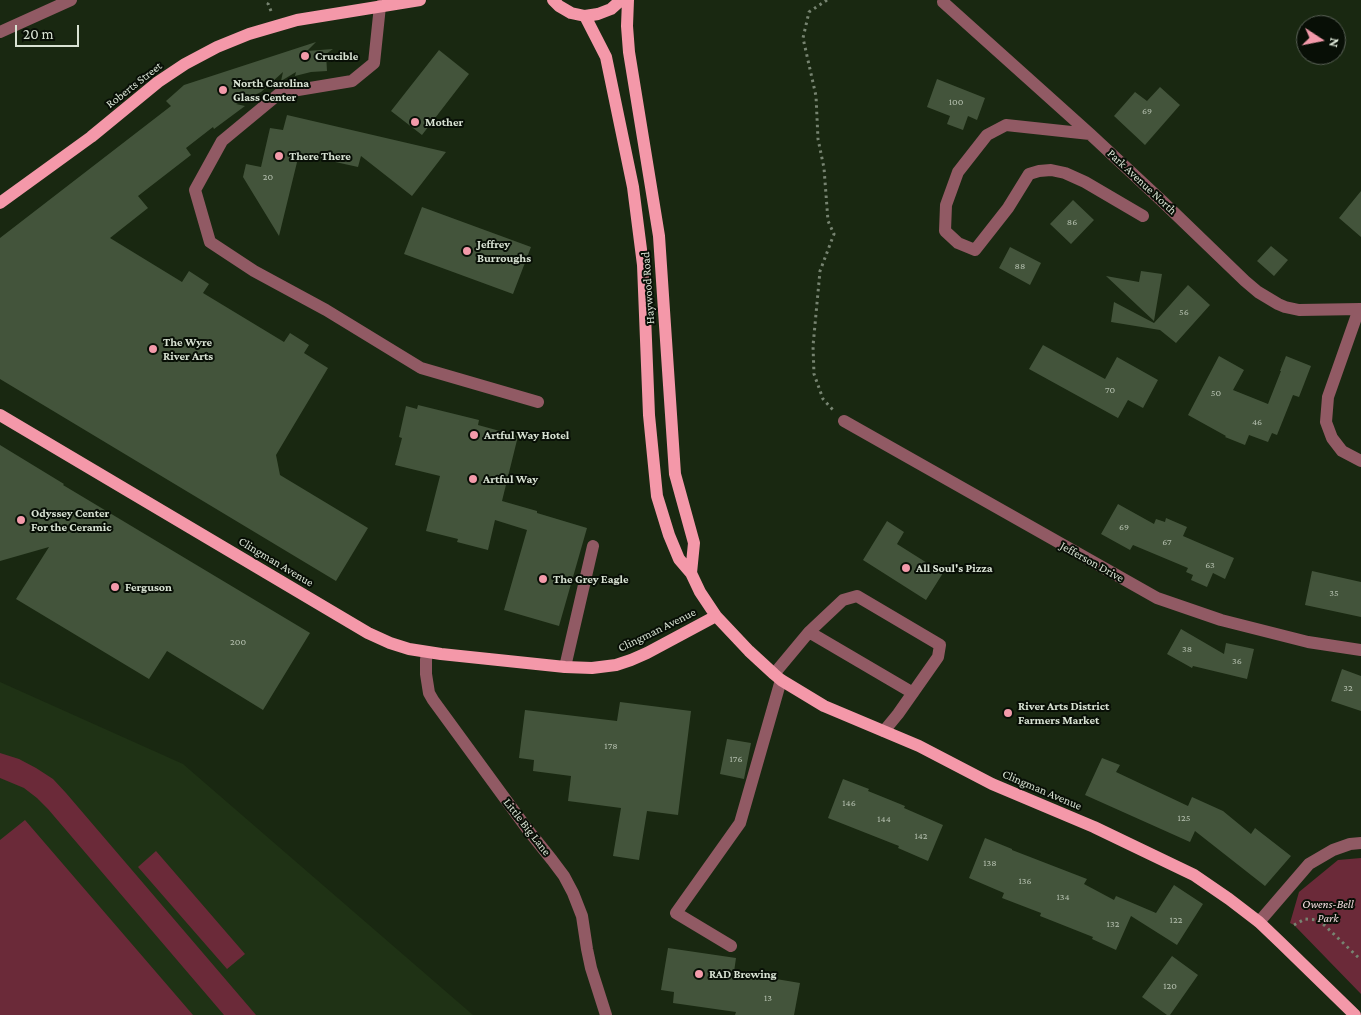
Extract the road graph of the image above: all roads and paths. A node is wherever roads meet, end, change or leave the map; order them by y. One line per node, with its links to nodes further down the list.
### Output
1 (71, 0): 12 (street)
2 (271, 0): 9 (path)
3 (420, 0): 10 (main road, Roberts Street)
4 (553, 0): 11 (main road)
5 (621, 0): 11 (main road)
6 (628, 0): 16 (main road, Haywood Road)
7 (827, 0): 21 (path)
8 (943, 2): 13 (street, Park Avenue North)
9 (268, 4)
10 (380, 6): 14 (main road, Roberts Street); 19 (street)
11 (585, 16): 17 (main road, Haywood Road)
12 (0, 32)
13 (1090, 134): 15 (street); 18 (street, Park Avenue North)
14 (0, 203)
15 (1143, 216)
16 (660, 264): 17 (main road); 24 (main road, Haywood Road)
17 (643, 265): 24 (main road, Haywood Road)
18 (1360, 309): 22 (street)
19 (538, 402)
20 (0, 415): 28 (main road, Clingman Avenue)
21 (844, 422): 27 (street, Jefferson Drive)
22 (1361, 461)
23 (593, 546): 29 (street)
24 (691, 573): 25 (main road, Haywood Road)
25 (716, 616): 29 (main road, Clingman Avenue); 30 (main road, Clingman Avenue)
26 (809, 632): 30 (street); 31 (street); 31 (street)
27 (1361, 650)
28 (427, 652): 29 (main road, Clingman Avenue); 38 (street, Little Big Lane)
29 (565, 667)
30 (778, 677): 32 (main road, Clingman Avenue); 36 (street)
31 (913, 693): 32 (street)
32 (884, 731): 34 (main road, Clingman Avenue)
33 (1361, 843): 34 (street)
34 (1259, 922): 39 (main road, Clingman Avenue)
35 (1294, 925): 37 (path)
36 (731, 946)
37 (1361, 960)
38 (606, 1015)
39 (1355, 1015)

